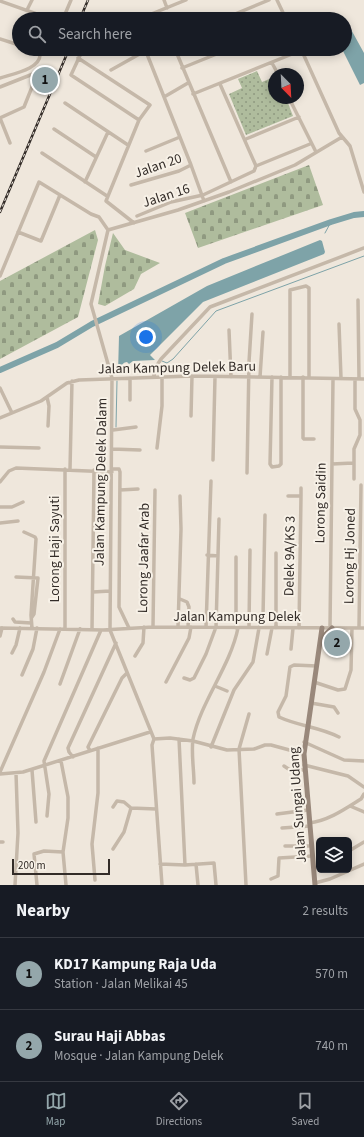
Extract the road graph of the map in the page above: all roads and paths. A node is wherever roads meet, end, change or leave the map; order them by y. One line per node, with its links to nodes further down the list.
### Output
1 (32, 0): 9 (street)
2 (72, 0): 12 (street)
3 (164, 0): 8 (street)
4 (186, 0): 8 (street)
5 (269, 0): 13 (street)
6 (277, 0): 14 (street)
7 (0, 1): 9 (street)
8 (167, 8): 10 (street)
9 (27, 10): 11 (street)
10 (159, 11)
11 (32, 12)
12 (67, 12)
13 (240, 12)
14 (283, 12)
15 (0, 39): 16 (street)
16 (12, 43)
17 (41, 56): 29 (street)
18 (135, 56): 28 (street)
19 (147, 56): 34 (street)
20 (177, 56): 26 (street)
21 (211, 56): 26 (street)
22 (288, 56): 25 (street)
23 (304, 56): 43 (street)
24 (78, 58): 39 (street); 39 (street)
25 (272, 63): 27 (street); 31 (street)
26 (182, 68): 30 (street)
27 (275, 68)
28 (111, 70)
29 (0, 78)
30 (188, 84): 33 (street); 34 (street)
31 (220, 84): 33 (street); 44 (street)
32 (0, 87): 38 (street)
33 (193, 94): 55 (street)
34 (164, 97): 42 (street)
35 (65, 103): 41 (street)
36 (292, 104): 37 (street)
37 (299, 117): 44 (street); 46 (street)
38 (0, 118): 45 (street)
39 (140, 120): 47 (street)
40 (54, 129): 51 (street)
41 (108, 132): 47 (street); 51 (street)
42 (180, 137): 48 (street); 52 (street)
43 (342, 137): 49 (street); 57 (street)
44 (246, 139): 53 (street)
45 (10, 143)
46 (310, 144): 49 (street); 53 (street, Jalan 16)
47 (128, 145): 60 (street)
48 (146, 151)
49 (316, 152): 61 (street)
50 (42, 153): 54 (street)
51 (96, 157): 54 (street)
52 (191, 165): 56 (street, Jalan 20); 59 (street)
53 (256, 166): 55 (street, Jalan 16)
54 (85, 182): 60 (street)
55 (231, 182): 59 (street, Jalan 16)
56 (131, 185)
57 (364, 192)
58 (60, 195): 64 (street); 65 (street); 65 (street)
59 (203, 195): 61 (street); 62 (street, Jalan 16)
60 (107, 196): 63 (street)
61 (204, 201): 63 (street)
62 (137, 216)
63 (134, 223): 64 (street)
64 (108, 230): 83 (street, Jalan Kampung Delek Dalam)
65 (18, 232): 67 (street)
66 (364, 248): 74 (street)
67 (0, 276)
68 (358, 300): 89 (street)
69 (252, 314): 78 (street)
70 (339, 324): 87 (street)
71 (229, 330): 77 (street)
72 (263, 332): 79 (street)
73 (192, 376): 75 (street, Jalan Kampung Delek Baru); 76 (street, Jalan Kampung Delek Baru); 97 (street)
74 (154, 377): 75 (street, Jalan Kampung Delek Baru); 84 (street, Jalan Kampung Delek Baru)
75 (162, 377): 105 (street)
76 (215, 377): 77 (street, Jalan Kampung Delek Baru); 108 (street)
77 (231, 377): 78 (street, Jalan Kampung Delek Baru)
78 (249, 377): 79 (street, Jalan Kampung Delek Baru); 115 (street)
79 (260, 377): 80 (street, Jalan Kampung Delek Baru)
80 (272, 377): 81 (street, Jalan Kampung Delek Baru); 81 (street)
81 (281, 377): 82 (street, Jalan Kampung Delek Baru)
82 (290, 377): 85 (street, Jalan Kampung Delek Baru); 86 (street)
83 (112, 378): 84 (street, Jalan Kampung Delek Baru); 91 (street, Jalan Kampung Delek Baru); 101 (street, Jalan Kampung Delek Dalam)
84 (130, 378): 95 (street)
85 (302, 378): 86 (street, Jalan Kampung Delek Baru); 102 (street)
86 (309, 378): 88 (street, Jalan Kampung Delek Baru)
87 (341, 378): 88 (street, Jalan Kampung Delek Baru); 89 (street, Jalan Kampung Delek Baru)
88 (333, 379): 110 (street, Lorong Saidin)
89 (357, 379): 90 (street, Jalan Kampung Delek Baru); 109 (street)
90 (364, 379)
91 (72, 381): 94 (street, Jalan Kampung Delek Baru); 112 (street)
92 (0, 388): 93 (street)
93 (1, 394): 96 (street)
94 (47, 397): 96 (street, Jalan Kampung Delek Baru); 99 (street)
95 (130, 400)
96 (12, 413): 98 (street, Jalan Kampung Delek Baru)
97 (191, 416)
98 (0, 418)
99 (48, 426)
100 (136, 427): 101 (street)
101 (117, 430): 106 (street, Jalan Kampung Delek Dalam)
102 (314, 439)
103 (0, 447): 104 (street)
104 (39, 448)
105 (157, 448)
106 (112, 449): 107 (street); 114 (street, Jalan Kampung Delek Dalam)
107 (140, 450)
108 (214, 460)
109 (353, 463): 110 (street); 116 (street)
110 (332, 464): 166 (street, Lorong Saidin)
111 (65, 469): 112 (street); 118 (street); 171 (street, Lorong Haji Sayuti)
112 (70, 469): 113 (street)
113 (94, 470): 114 (street); 142 (street)
114 (113, 470): 122 (street); 141 (street, Jalan Kampung Delek Dalam)
115 (247, 473)
116 (354, 479)
117 (211, 481): 136 (street)
118 (0, 482)
119 (361, 484): 168 (street, Lorong Hj Joned)
120 (301, 488): 126 (street)
121 (138, 489): 122 (street)
122 (120, 490): 158 (street)
123 (155, 490): 148 (street, Lorong Jaafar Arab)
124 (180, 496): 143 (street)
125 (288, 496): 126 (street, Delek 9A/KS 3)
126 (301, 496): 164 (street, Delek 9A/KS 3)
127 (23, 502): 128 (street)
128 (0, 507)
129 (265, 515): 160 (street)
130 (219, 519): 137 (street)
131 (18, 521): 132 (street)
132 (0, 523)
133 (24, 532): 140 (street)
134 (250, 550): 153 (street)
135 (276, 553): 162 (street)
136 (208, 555): 137 (street); 151 (street)
137 (218, 556): 152 (street)
138 (236, 557): 159 (street)
139 (16, 577): 140 (street)
140 (35, 578): 145 (street)
141 (110, 591): 142 (street); 175 (street, Jalan Kampung Delek Dalam)
142 (93, 592): 173 (street)
143 (180, 600): 149 (street); 150 (street)
144 (13, 619): 145 (street)
145 (31, 623): 156 (street)
146 (140, 627): 147 (street, Jalan Kampung Delek); 158 (street, Jalan Kampung Delek); 176 (street)
147 (144, 627): 148 (street, Jalan Kampung Delek); 176 (street)
148 (153, 627): 149 (street, Jalan Kampung Delek)
149 (178, 627): 150 (street, Jalan Kampung Delek)
150 (190, 627): 151 (street, Jalan Kampung Delek); 188 (street)
151 (206, 627): 152 (street, Jalan Kampung Delek)
152 (216, 627): 159 (street, Jalan Kampung Delek); 187 (street)
153 (249, 627): 159 (street, Jalan Kampung Delek); 160 (street, Jalan Kampung Delek)
154 (1, 628): 155 (street, Jalan Kampung Delek); 177 (street)
155 (20, 628): 156 (street, Jalan Kampung Delek); 181 (street)
156 (32, 628): 157 (street, Jalan Kampung Delek)
157 (37, 628): 170 (street, Jalan Kampung Delek); 186 (street)
158 (129, 628): 175 (street, Jalan Kampung Delek)
159 (237, 628): 191 (street)
160 (259, 628): 161 (street, Jalan Kampung Delek); 203 (street)
161 (272, 628): 162 (street, Jalan Kampung Delek); 182 (street)
162 (276, 628): 163 (street, Jalan Kampung Delek)
163 (293, 628): 164 (street, Jalan Kampung Delek); 180 (street)
164 (298, 628): 165 (street, Jalan Kampung Delek)
165 (322, 628): 166 (street, Jalan Kampung Delek); 178 (street, Jalan Sungai Udang)
166 (331, 628): 167 (street, Jalan Kampung Delek); 178 (street)
167 (352, 628): 168 (street, Jalan Kampung Delek); 189 (street)
168 (359, 628): 169 (street, Jalan Kampung Delek)
169 (364, 628)
170 (60, 629): 171 (street, Jalan Kampung Delek); 215 (street)
171 (65, 629): 172 (street, Jalan Kampung Delek)
172 (80, 629): 173 (street, Jalan Kampung Delek); 190 (street)
173 (92, 630): 174 (street, Jalan Kampung Delek)
174 (101, 630): 175 (street, Jalan Kampung Delek); 211 (street)
175 (110, 630): 179 (street, Jalan Kampung Delek Dalam)
176 (144, 633): 183 (street)
177 (0, 636)
178 (321, 638): 184 (street, Jalan Sungai Udang)
179 (116, 643): 185 (street, Jalan Kampung Delek Dalam); 208 (street)
180 (292, 649)
181 (12, 653)
182 (267, 654)
183 (135, 656)
184 (316, 666): 189 (street, Jalan Sungai Udang); 196 (street)
185 (127, 673): 197 (street, Jalan Kampung Delek Dalam); 206 (street)
186 (22, 676)
187 (184, 678)
188 (166, 682)
189 (314, 682): 193 (street, Jalan Sungai Udang)
190 (60, 684)
191 (215, 686): 192 (street); 201 (street)
192 (227, 691)
193 (311, 703): 194 (street); 196 (street, Jalan Sungai Udang)
194 (338, 713)
195 (249, 714): 205 (street)
196 (307, 725): 198 (street); 202 (street, Jalan Sungai Udang)
197 (150, 732): 199 (street, Jalan Kampung Delek Dalam); 204 (street)
198 (339, 737)
199 (154, 739): 200 (street); 223 (street)
200 (179, 739): 201 (street); 241 (street)
201 (193, 741): 203 (street); 217 (street)
202 (304, 742): 207 (street, Jalan Sungai Udang); 210 (street)
203 (211, 747): 205 (street)
204 (98, 748): 206 (street); 243 (street)
205 (239, 749): 207 (street); 251 (street)
206 (90, 751): 208 (street)
207 (304, 754): 213 (street, Jalan Sungai Udang)
208 (73, 757): 209 (street)
209 (61, 760): 211 (street); 236 (street)
210 (364, 761)
211 (45, 765): 214 (street); 227 (street)
212 (284, 766): 213 (street)
213 (305, 768): 218 (street); 224 (street, Jalan Sungai Udang)
214 (32, 770): 216 (street); 228 (street)
215 (0, 773): 216 (street)
216 (16, 774): 245 (street)
217 (194, 782)
218 (364, 787)
219 (364, 794): 220 (street)
220 (350, 806): 225 (street); 229 (street)
221 (113, 807): 222 (street)
222 (131, 808): 223 (street); 234 (street)
223 (156, 808): 238 (street)
224 (308, 810): 226 (street); 229 (street, Jalan Sungai Udang)
225 (364, 812)
226 (277, 814)
227 (47, 816)
228 (36, 822)
229 (309, 824): 230 (street); 233 (street, Jalan Sungai Udang)
230 (282, 828)
231 (364, 842): 235 (street)
232 (285, 846): 233 (street)
233 (311, 846): 237 (street, Jalan Sungai Udang)
234 (113, 849)
235 (352, 849)
236 (63, 852): 246 (street); 247 (street)
237 (312, 856): 242 (street); 244 (street, Jalan Sungai Udang)
238 (160, 864): 241 (street); 248 (street)
239 (196, 864): 241 (street); 249 (street); 250 (street)
240 (364, 864): 244 (street)
241 (185, 865)
242 (271, 879)
243 (95, 880)
244 (315, 884)
245 (15, 885)
246 (37, 885)
247 (66, 885)
248 (162, 885)
249 (198, 885)
250 (216, 885)
251 (246, 885)

